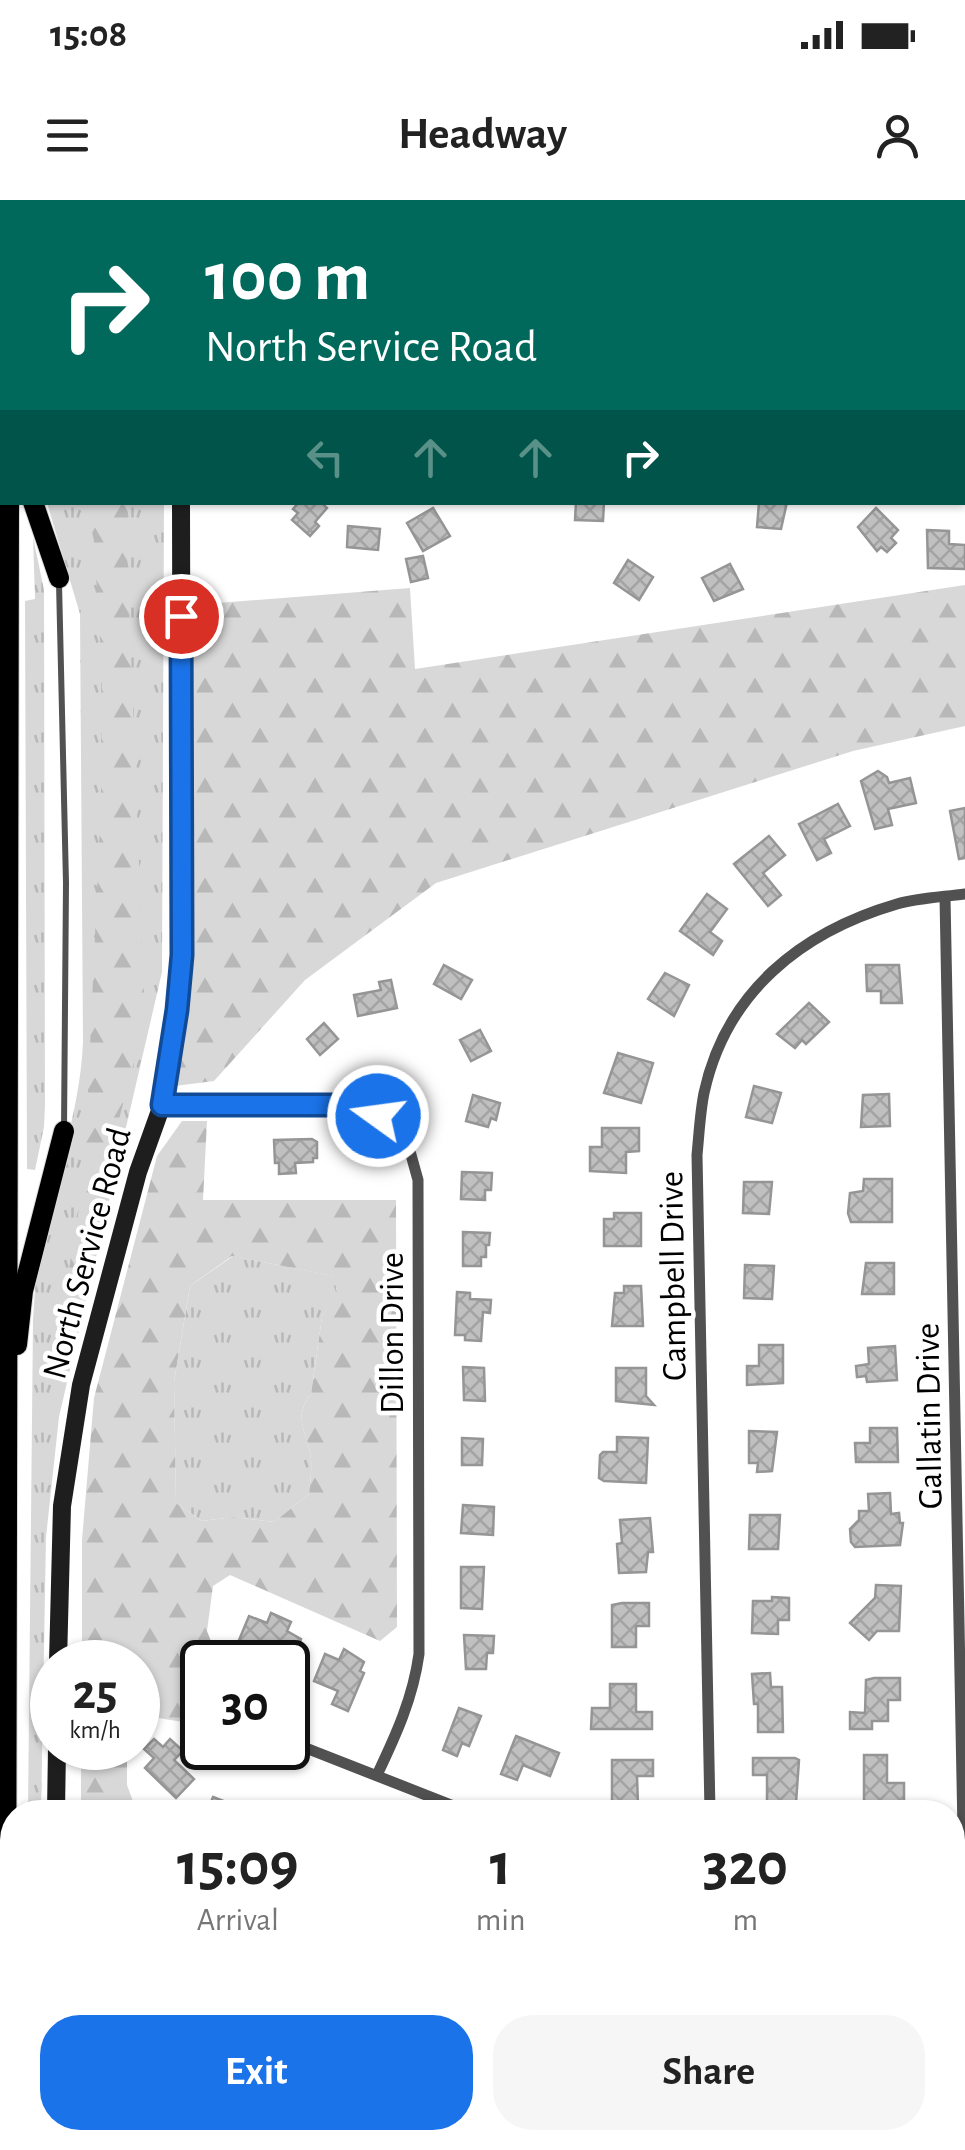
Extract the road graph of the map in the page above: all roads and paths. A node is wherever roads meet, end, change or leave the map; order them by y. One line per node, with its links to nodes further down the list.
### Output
1 (9, 505): 11 (highway)
2 (34, 505): 4 (highway)
3 (180, 505): 8 (main road, North Service Road)
4 (59, 578): 10 (lane)
5 (965, 894): 6 (street, Campbell Drive)
6 (945, 897): 19 (street, Campbell Drive); 20 (street, Gallatin Drive)
7 (401, 1080): 9 (street)
8 (162, 1105): 9 (street); 12 (main road, North Service Road)
9 (378, 1116): 15 (street, Dillon Drive)
10 (64, 1131): 11 (highway)
11 (5, 1442): 16 (highway)
12 (59, 1640)
13 (310, 1749): 15 (street)
14 (57, 1770): 17 (main road)
15 (377, 1775): 18 (street)
16 (6, 1800)
17 (56, 1800)
18 (439, 1800)
19 (710, 1800)
20 (959, 1800)

